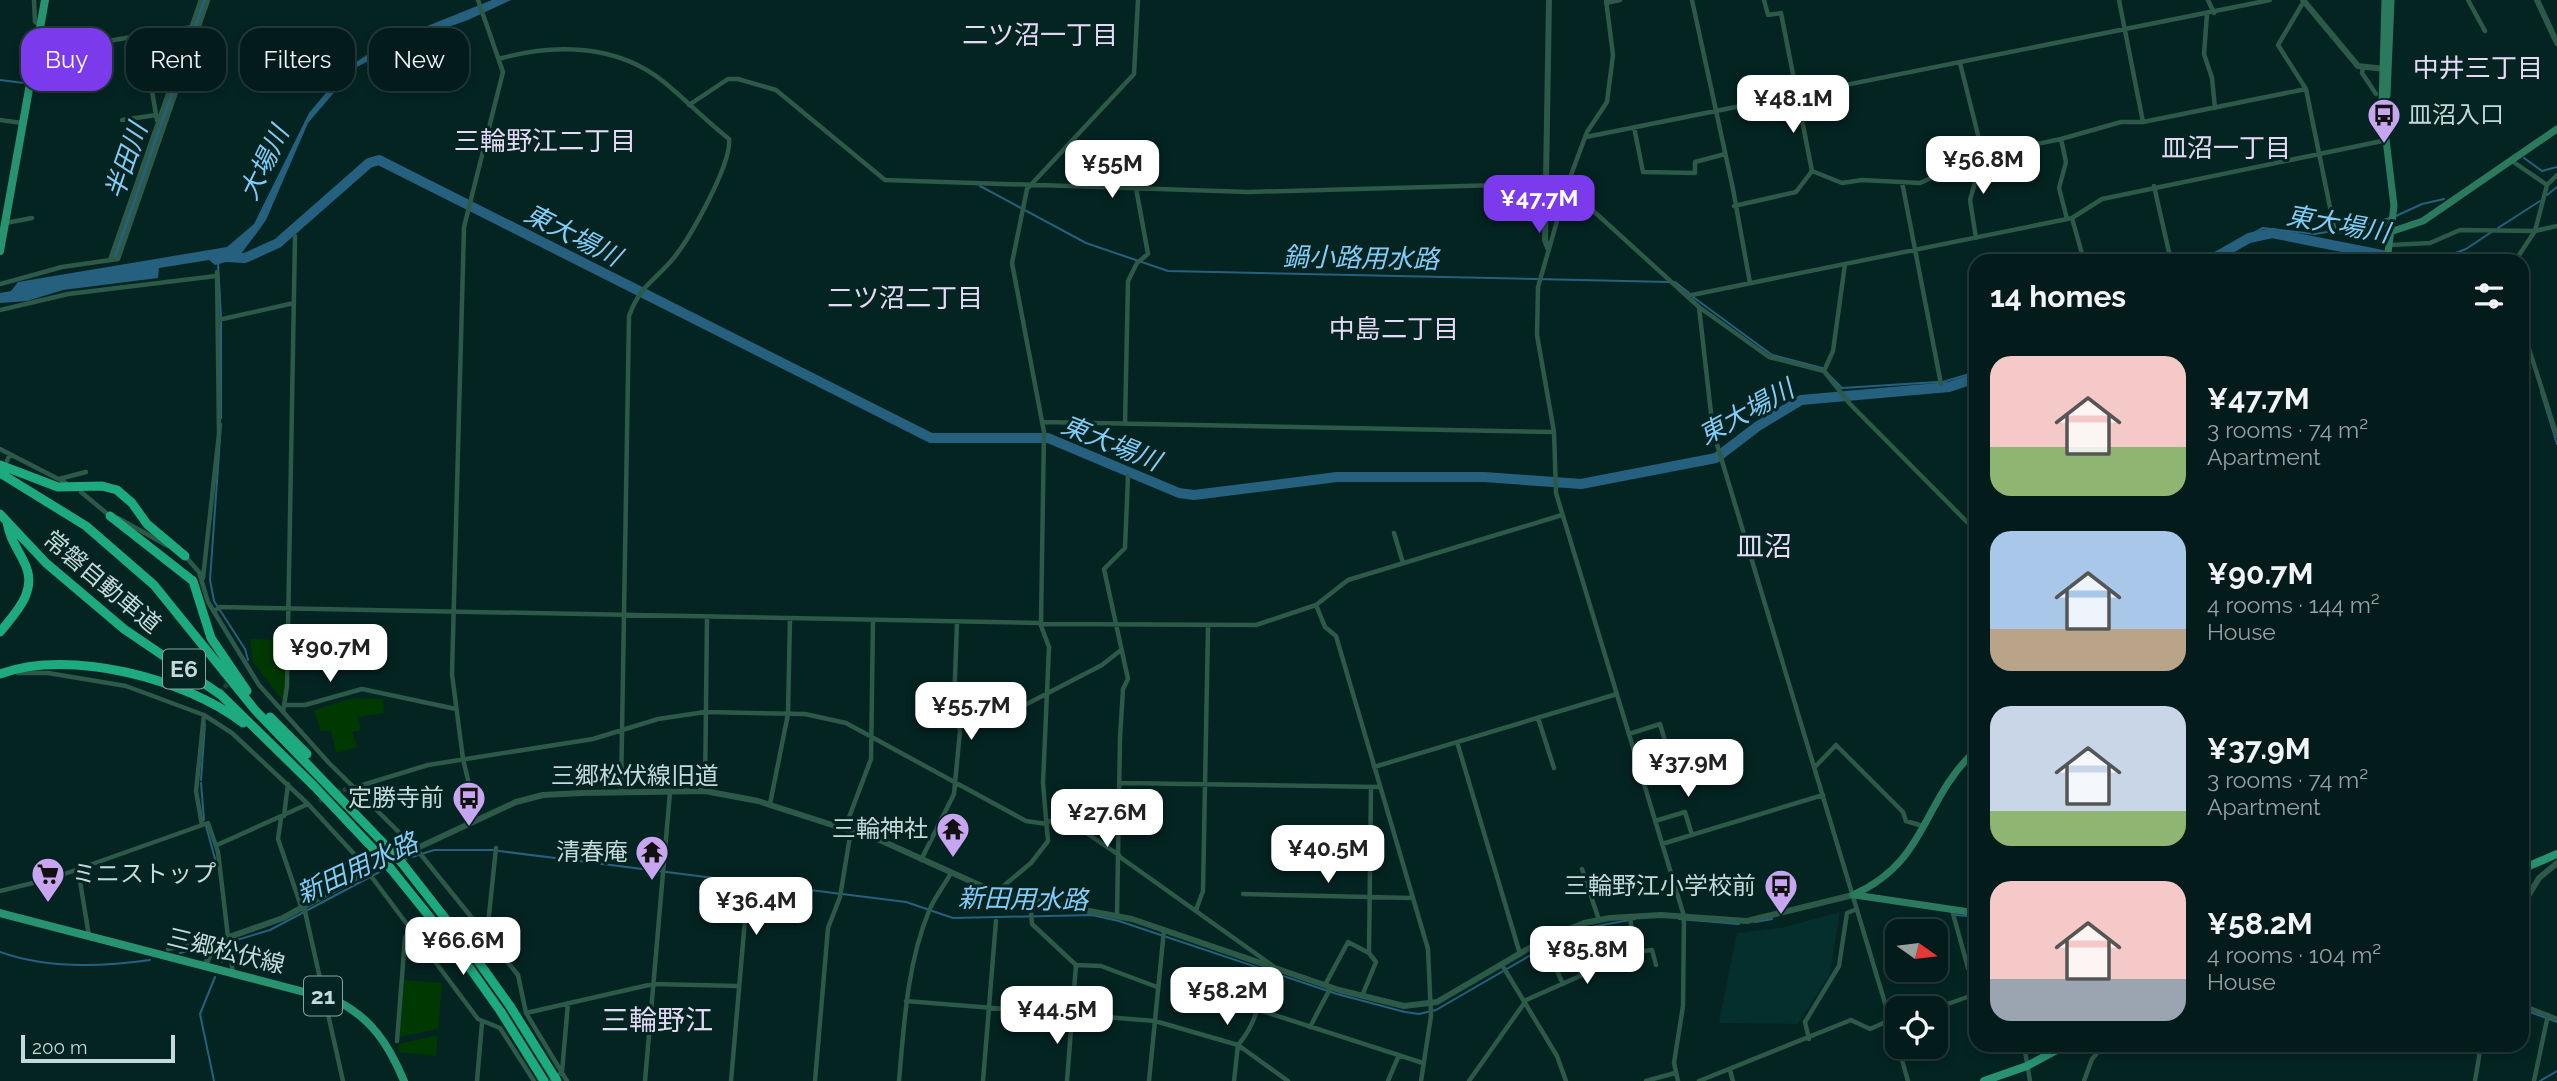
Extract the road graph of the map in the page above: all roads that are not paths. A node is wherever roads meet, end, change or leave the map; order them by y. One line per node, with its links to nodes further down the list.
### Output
1 (34, 0): 22 (street)
2 (45, 0): 22 (main road)
3 (201, 0): 23 (street)
4 (208, 0): 23 (street)
5 (1138, 0): 58 (street)
6 (1549, 0): 59 (street)
7 (1620, 0): 18 (street)
8 (1692, 0): 40 (street)
9 (1764, 0): 36 (street)
10 (2119, 0): 26 (street)
11 (2208, 0): 20 (street)
12 (2270, 0): 20 (street)
13 (2385, 0): 32 (main road)
14 (2391, 0): 32 (main road)
15 (2468, 0): 27 (street)
16 (2537, 0): 28 (street)
17 (479, 1): 29 (street)
18 (1606, 1): 48 (street)
19 (2303, 1): 31 (street); 33 (street)
20 (2214, 13): 21 (street)
21 (2207, 14): 26 (street); 39 (street)
22 (40, 24): 24 (main road)
23 (195, 27): 25 (street); 41 (street)
24 (39, 28)
25 (187, 28)
26 (2124, 30): 30 (street); 44 (street)
27 (2485, 31)
28 (2557, 43)
29 (499, 59): 38 (street); 118 (street)
30 (1960, 63): 36 (street); 53 (street)
31 (2363, 68): 32 (street); 37 (street)
32 (2385, 69): 50 (main road)
33 (2306, 89): 39 (street); 51 (street)
34 (28, 91): 45 (main road)
35 (156, 91): 41 (street)
36 (1798, 94): 40 (street); 55 (street)
37 (2376, 94)
38 (690, 105): 58 (street); 119 (street)
39 (2216, 108): 44 (street)
40 (1715, 111): 46 (street); 52 (street)
41 (162, 114): 43 (street); 82 (street); 82 (street)
42 (0, 120): 45 (street)
43 (122, 120)
44 (2143, 122): 49 (street)
45 (22, 123): 64 (main road)
46 (1634, 127): 48 (street); 52 (street)
47 (2557, 129): 54 (main road)
48 (1586, 137): 60 (street)
49 (2061, 139): 53 (street); 67 (street)
50 (2387, 140): 51 (street); 70 (main road)
51 (2321, 152): 61 (street); 70 (street)
52 (1725, 154): 65 (street)
53 (1983, 155): 57 (street); 73 (street)
54 (2511, 160): 62 (street); 70 (main road)
55 (1812, 171): 57 (street); 65 (street)
56 (2557, 175): 62 (street)
57 (1902, 182): 76 (street)
58 (1031, 184): 63 (street); 94 (street)
59 (1545, 184): 60 (street); 63 (street); 75 (street)
60 (1567, 185): 75 (street); 86 (street)
61 (2154, 186): 67 (street); 79 (street)
62 (2547, 186): 71 (street)
63 (1136, 188): 95 (street)
64 (4, 204): 69 (main road)
65 (1734, 206): 84 (street)
66 (32, 218): 69 (street)
67 (2070, 218): 73 (street); 78 (street)
68 (2557, 226): 71 (street)
69 (3, 227): 77 (main road)
70 (2393, 227): 74 (main road)
71 (2535, 231): 74 (street); 81 (street)
72 (295, 236): 87 (street)
73 (1976, 238): 76 (street)
74 (2390, 244): 80 (main road)
75 (1548, 248): 96 (street)
76 (1915, 250): 83 (street); 93 (street)
77 (0, 251)
78 (2082, 254)
79 (2169, 254)
80 (2388, 254)
81 (2520, 254)
82 (110, 260): 85 (street)
83 (1844, 264): 84 (street); 92 (street)
84 (1749, 283): 86 (street)
85 (0, 284)
86 (1687, 296): 88 (street)
87 (294, 303): 90 (street); 116 (street)
88 (1699, 307): 92 (street); 152 (street)
89 (0, 310): 90 (street)
90 (220, 320): 114 (street)
91 (2529, 349): 97 (street)
92 (1824, 372): 110 (street)
93 (1941, 384)
94 (1043, 422): 95 (street); 124 (street)
95 (1125, 424): 96 (street)
96 (1554, 432): 107 (street)
97 (2557, 436)
98 (0, 449): 99 (street)
99 (10, 454): 100 (street); 104 (street)
100 (3, 463): 112 (highway)
101 (86, 472): 104 (street)
102 (0, 473): 154 (highway, 常磐自動車道 / E6)
103 (1128, 477): 125 (street)
104 (59, 479): 105 (street)
105 (66, 483)
106 (81, 492): 108 (street)
107 (1562, 514): 113 (street); 133 (street)
108 (110, 516): 112 (street); 154 (highway)
109 (3, 518): 127 (highway); 147 (highway, 常磐自動車道 / E6)
110 (1969, 524)
111 (1394, 533): 113 (street)
112 (185, 556): 114 (street)
113 (1402, 563): 115 (street)
114 (202, 580): 117 (street)
115 (1316, 605): 126 (street); 151 (street)
116 (289, 609): 117 (street); 118 (street); 135 (street)
117 (214, 611): 129 (street)
118 (456, 612): 119 (street); 137 (street)
119 (623, 615): 120 (street); 143 (street)
120 (707, 617): 121 (street); 139 (street)
121 (790, 619): 122 (street); 140 (street)
122 (873, 620): 123 (street); 145 (street)
123 (957, 622): 124 (street); 136 (street)
124 (1040, 623): 125 (street); 132 (street)
125 (1117, 625): 126 (street); 128 (street)
126 (1208, 627): 158 (street)
127 (0, 632)
128 (1121, 649): 132 (street); 156 (street)
129 (246, 667): 130 (street); 138 (street)
130 (238, 673)
131 (0, 674): 141 (street); 147 (highway)
132 (1046, 693): 136 (street); 171 (street)
133 (1617, 694): 142 (street); 144 (street)
134 (208, 705): 141 (street)
135 (286, 705): 137 (street); 138 (street)
136 (954, 705): 155 (street)
137 (456, 709): 149 (street)
138 (283, 712): 160 (street)
139 (705, 712): 140 (street); 143 (street); 163 (street)
140 (788, 714): 145 (street); 167 (street)
141 (203, 715): 157 (street); 173 (street)
142 (1538, 718): 146 (street); 153 (street)
143 (621, 731): 149 (street); 164 (street)
144 (1629, 734): 150 (street); 150 (street)
145 (871, 737): 155 (street); 175 (street)
146 (1457, 742): 151 (street); 219 (street)
147 (278, 750): 272 (highway, 常磐自動車道 / E6, bridge)
148 (1968, 758): 174 (main road)
149 (463, 759): 160 (street); 172 (street)
150 (1637, 760): 170 (street)
151 (1374, 767): 159 (street)
152 (1814, 767): 165 (street); 174 (street)
153 (1554, 768)
154 (323, 779): 267 (highway, 常磐自動車道 / E6, bridge)
155 (956, 782): 171 (street); 183 (street)
156 (1120, 783): 158 (street); 181 (street)
157 (288, 784): 168 (street); 169 (street)
158 (1205, 785): 161 (street); 200 (street)
159 (1380, 787): 161 (street); 196 (street)
160 (351, 788): 180 (street)
161 (1371, 788): 195 (street)
162 (670, 791): 163 (street, 三郷松伏線旧道); 164 (street, 三郷松伏線旧道); 228 (street)
163 (705, 791): 167 (street, 三郷松伏線旧道)
164 (621, 792): 172 (street, 三郷松伏線旧道)
165 (1822, 795): 176 (street); 194 (street)
166 (319, 801): 168 (street)
167 (770, 804): 175 (street, 三郷松伏線旧道)
168 (310, 806): 169 (street); 188 (street)
169 (282, 817): 178 (street); 199 (street)
170 (1655, 821): 176 (street); 177 (street)
171 (1047, 822): 181 (street); 191 (street)
172 (473, 823): 180 (street, 三郷松伏線旧道)
173 (202, 825): 178 (street); 185 (street)
174 (1923, 827): 194 (main road)
175 (848, 829): 183 (street, 三郷松伏線旧道); 277 (street)
176 (1692, 835): 177 (street)
177 (1662, 844): 207 (street)
178 (217, 846): 214 (street)
179 (496, 851): 212 (street)
180 (419, 852): 188 (street, 三郷松伏線旧道); 212 (street)
181 (1120, 856): 200 (street); 204 (street)
182 (2556, 859): 184 (main road); 193 (street)
183 (921, 860): 187 (street, 三郷松伏線旧道)
184 (2529, 867)
185 (78, 869): 190 (street); 213 (street)
186 (1581, 869): 205 (street)
187 (951, 873): 191 (street, 三郷松伏線旧道); 236 (street)
188 (370, 875): 199 (street, 三郷松伏線旧道); 209 (street)
189 (748, 885): 230 (street)
190 (0, 891)
191 (999, 894): 197 (street, 三郷松伏線旧道)
192 (1243, 894): 195 (street)
193 (2529, 894)
194 (1853, 895): 198 (street); 201 (main road); 207 (street, 三郷松伏線旧道)
195 (1369, 898): 196 (street); 218 (street)
196 (1412, 898): 241 (street)
197 (1030, 901): 204 (street, 三郷松伏線旧道); 220 (street)
198 (1857, 909): 239 (street); 254 (street)
199 (304, 910): 214 (street, 三郷松伏線旧道); 233 (street)
200 (1196, 910): 223 (street)
201 (1952, 910): 202 (main road); 225 (street)
202 (1969, 912)
203 (0, 913): 213 (main road, 三郷松伏線 / 21)
204 (1117, 915): 211 (street, 三郷松伏線旧道)
205 (1599, 920): 206 (street, 三郷松伏線旧道); 210 (street, 三郷松伏線旧道)
206 (1630, 920): 207 (street, 三郷松伏線旧道); 217 (street)
207 (1684, 920): 266 (street)
208 (996, 921): 242 (street)
209 (411, 926): 250 (street); 255 (street)
210 (1570, 932): 215 (street, 三郷松伏線旧道); 227 (street)
211 (1164, 933): 223 (street, 三郷松伏線旧道); 231 (street)
212 (487, 934): 246 (street)
213 (89, 937): 222 (main road, 三郷松伏線 / 21)
214 (225, 938): 216 (street); 222 (street); 226 (street)
215 (1544, 944): 219 (street, 三郷松伏線旧道); 229 (street)
216 (168, 950)
217 (1634, 952): 221 (street); 227 (street)
218 (1368, 953): 232 (street); 234 (street)
219 (1525, 954): 224 (street, 三郷松伏線旧道)
220 (1076, 965): 231 (street); 245 (street)
221 (1656, 965)
222 (205, 966): 226 (main road, 三郷松伏線 / 21)
223 (1268, 968): 232 (street, 三郷松伏線旧道); 244 (street)
224 (1504, 968): 237 (street); 241 (street, 三郷松伏線旧道)
225 (1969, 969)
226 (233, 973): 233 (main road, 三郷松伏線 / 21)
227 (1581, 975): 229 (street)
228 (653, 984): 230 (street); 238 (street); 275 (street)
229 (1563, 984): 237 (street)
230 (738, 986): 276 (street)
231 (1157, 987): 249 (street)
232 (1329, 989): 234 (street, 三郷松伏線旧道); 252 (street)
233 (325, 996): 268 (street); 269 (main road, 三郷松伏線 / 21)
234 (1362, 996): 241 (street, 三郷松伏線旧道)
235 (1969, 997): 240 (street)
236 (906, 1001): 242 (street); 278 (street)
237 (1524, 1002): 286 (street); 287 (street)
238 (568, 1003): 246 (street); 267 (street)
239 (1885, 1004)
240 (1948, 1004)
241 (1431, 1006): 263 (street)
242 (989, 1008): 245 (street); 279 (street)
243 (2529, 1008): 247 (street)
244 (1259, 1010): 252 (street); 256 (street)
245 (1072, 1014): 249 (street); 280 (street)
246 (527, 1015): 253 (street); 267 (street)
247 (2548, 1015): 248 (street); 297 (street)
248 (2557, 1020)
249 (1155, 1021): 256 (street); 281 (street)
250 (482, 1023): 253 (street); 270 (street)
251 (1885, 1023): 254 (street)
252 (1310, 1027): 261 (street)
253 (504, 1032): 271 (street)
254 (1809, 1039): 265 (street)
255 (397, 1041)
256 (1238, 1045): 282 (street); 283 (street)
257 (2025, 1052): 264 (street)
258 (2053, 1052): 264 (main road)
259 (2098, 1052): 295 (street)
260 (2480, 1052): 296 (street)
261 (1399, 1055): 263 (street); 284 (street)
262 (1901, 1059): 292 (street)
263 (1423, 1063): 285 (street)
264 (2027, 1066): 293 (main road); 294 (street)
265 (1730, 1070): 290 (street); 291 (street)
266 (1675, 1073): 288 (street); 289 (street)
267 (559, 1076): 273 (street); 274 (street)
268 (343, 1081)
269 (404, 1081)
270 (477, 1081)
271 (534, 1081)
272 (544, 1081)
273 (551, 1081)
274 (567, 1081)
275 (645, 1081)
276 (731, 1081)
277 (815, 1081)
278 (899, 1081)
279 (983, 1081)
280 (1067, 1081)
281 (1150, 1081)
282 (1234, 1081)
283 (1288, 1081)
284 (1388, 1081)
285 (1421, 1081)
286 (1469, 1081)
287 (1566, 1081)
288 (1646, 1081)
289 (1678, 1081)
290 (1699, 1081)
291 (1733, 1081)
292 (1908, 1081)
293 (1984, 1081)
294 (2030, 1081)
295 (2084, 1081)
296 (2475, 1081)
297 (2534, 1081)

